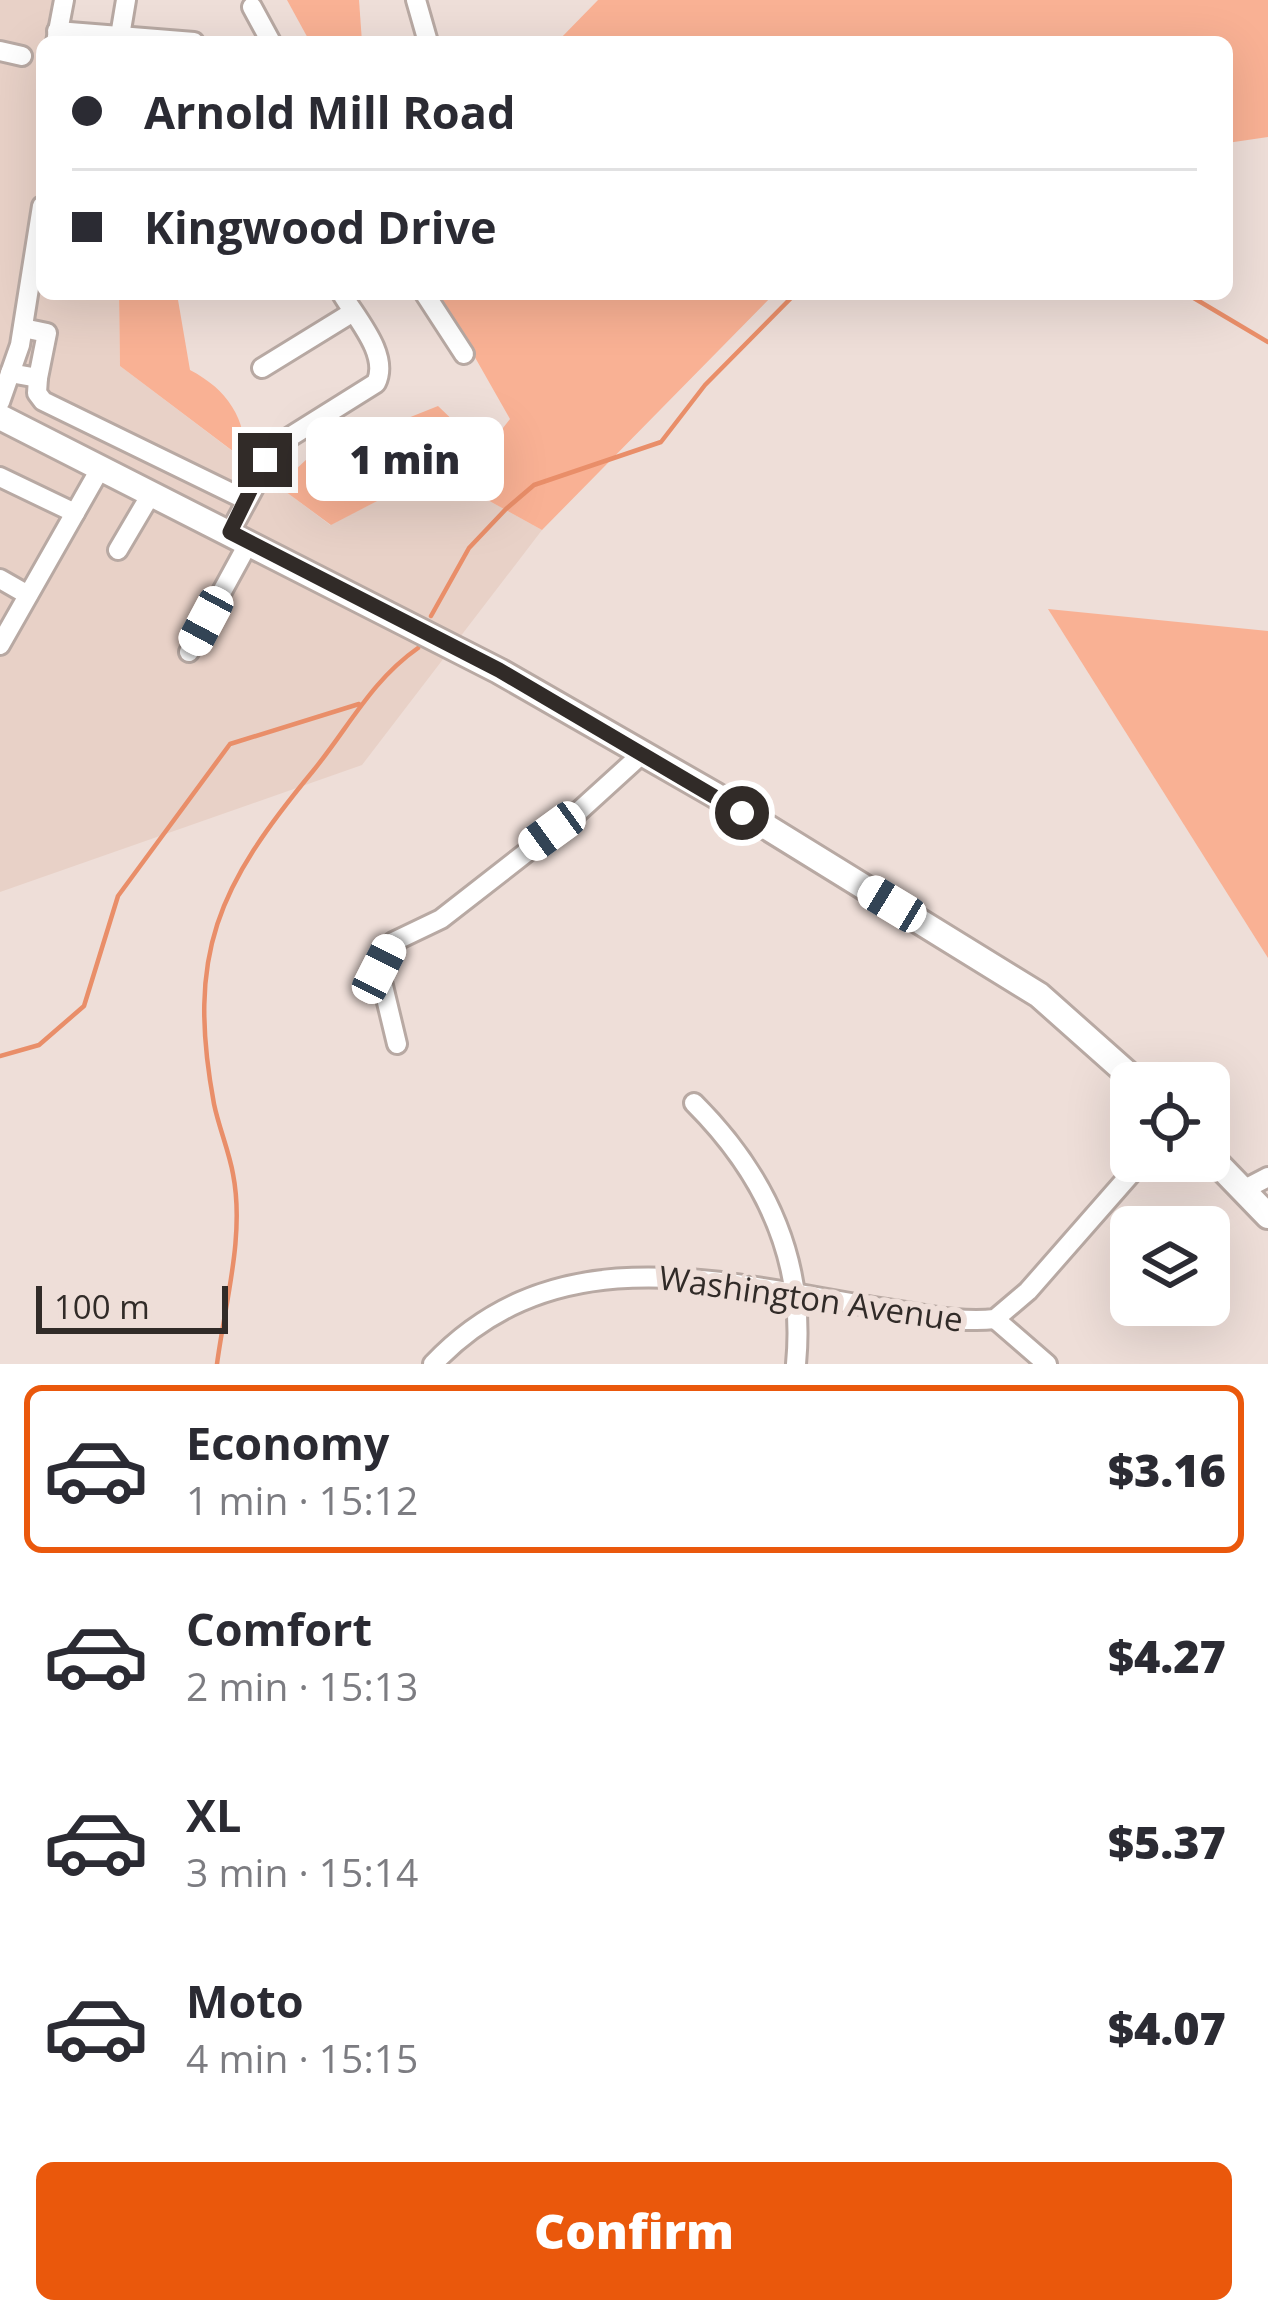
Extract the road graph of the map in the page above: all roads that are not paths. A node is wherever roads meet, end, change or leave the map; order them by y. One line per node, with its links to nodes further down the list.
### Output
1 (64, 0): 5 (street)
2 (125, 0): 6 (street)
3 (416, 0): 8 (street)
4 (252, 7): 7 (street)
5 (57, 36)
6 (119, 36)
7 (268, 36)
8 (426, 36)
9 (0, 51): 10 (street)
10 (22, 56)
11 (36, 260): 15 (street)
12 (346, 300): 14 (street)
13 (429, 300): 16 (street)
14 (353, 312): 17 (street); 27 (street)
15 (23, 328): 18 (street); 19 (street)
16 (464, 354)
17 (262, 368)
18 (10, 373): 19 (street); 20 (street)
19 (38, 378): 22 (street)
20 (0, 402)
21 (0, 416): 23 (main road)
22 (80, 419): 23 (street); 27 (street)
23 (64, 450): 24 (main road)
24 (100, 469): 26 (main road); 28 (street)
25 (0, 477): 28 (street)
26 (151, 494): 29 (main road); 30 (street)
27 (244, 499): 29 (street)
28 (75, 513): 32 (street)
29 (239, 537): 34 (street); 35 (main road)
30 (118, 550)
31 (0, 579): 32 (street)
32 (28, 595): 33 (street)
33 (0, 645)
34 (189, 652)
35 (643, 753): 36 (street); 37 (main road)
36 (397, 1044)
37 (1116, 1062)
38 (694, 1103): 44 (street)
39 (1230, 1176): 42 (main road)
40 (1268, 1177): 42 (street)
41 (1124, 1182): 45 (street, Washington Avenue)
42 (1244, 1190): 43 (main road)
43 (1268, 1216)
44 (798, 1292): 45 (street, Washington Avenue); 46 (street, Washington Avenue); 47 (street)
45 (995, 1319): 48 (street)
46 (433, 1364)
47 (796, 1364)
48 (1047, 1364)

